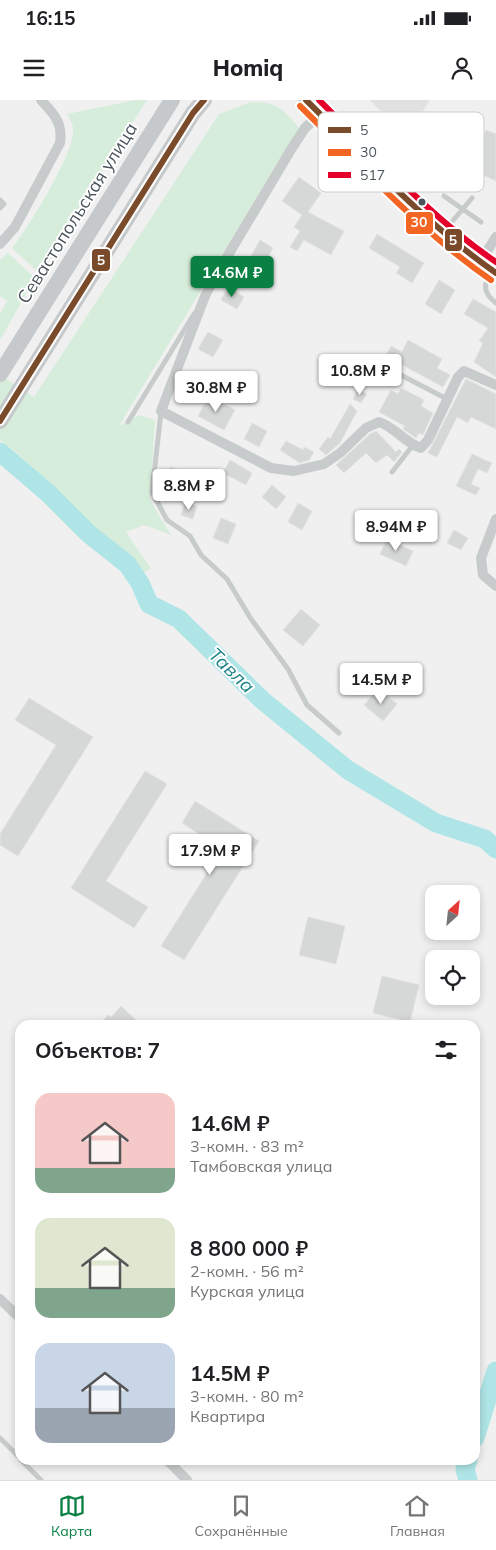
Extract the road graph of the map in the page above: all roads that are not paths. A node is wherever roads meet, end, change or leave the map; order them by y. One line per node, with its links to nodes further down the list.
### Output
1 (41, 100): 16 (street)
2 (172, 100): 21 (main road, Севастопольская улица)
3 (204, 100): 25 (main road)
4 (306, 100): 5 (main road)
5 (318, 112)
6 (318, 116): 18 (street)
7 (401, 192): 14 (main road)
8 (444, 196): 12 (lane)
9 (472, 198): 12 (lane)
10 (0, 200): 11 (lane)
11 (0, 208)
12 (463, 209): 13 (lane); 14 (lane)
13 (481, 222)
14 (443, 232): 17 (main road)
15 (496, 237): 17 (street)
16 (0, 244)
17 (489, 268): 19 (lane)
18 (205, 296): 24 (street); 26 (lane)
19 (496, 303)
20 (397, 373): 23 (lane)
21 (0, 374)
22 (496, 385): 23 (street)
23 (447, 399): 27 (street)
24 (161, 411): 27 (street); 31 (lane)
25 (0, 421)
26 (128, 422)
27 (413, 444): 28 (lane)
28 (392, 472)
29 (496, 518): 30 (street)
30 (496, 586)
31 (339, 733)
32 (0, 1299): 33 (street)
33 (15, 1313)
34 (0, 1438): 35 (lane)
35 (15, 1453)
36 (27, 1465): 38 (lane)
37 (171, 1465): 39 (street)
38 (41, 1480)
39 (187, 1480)

